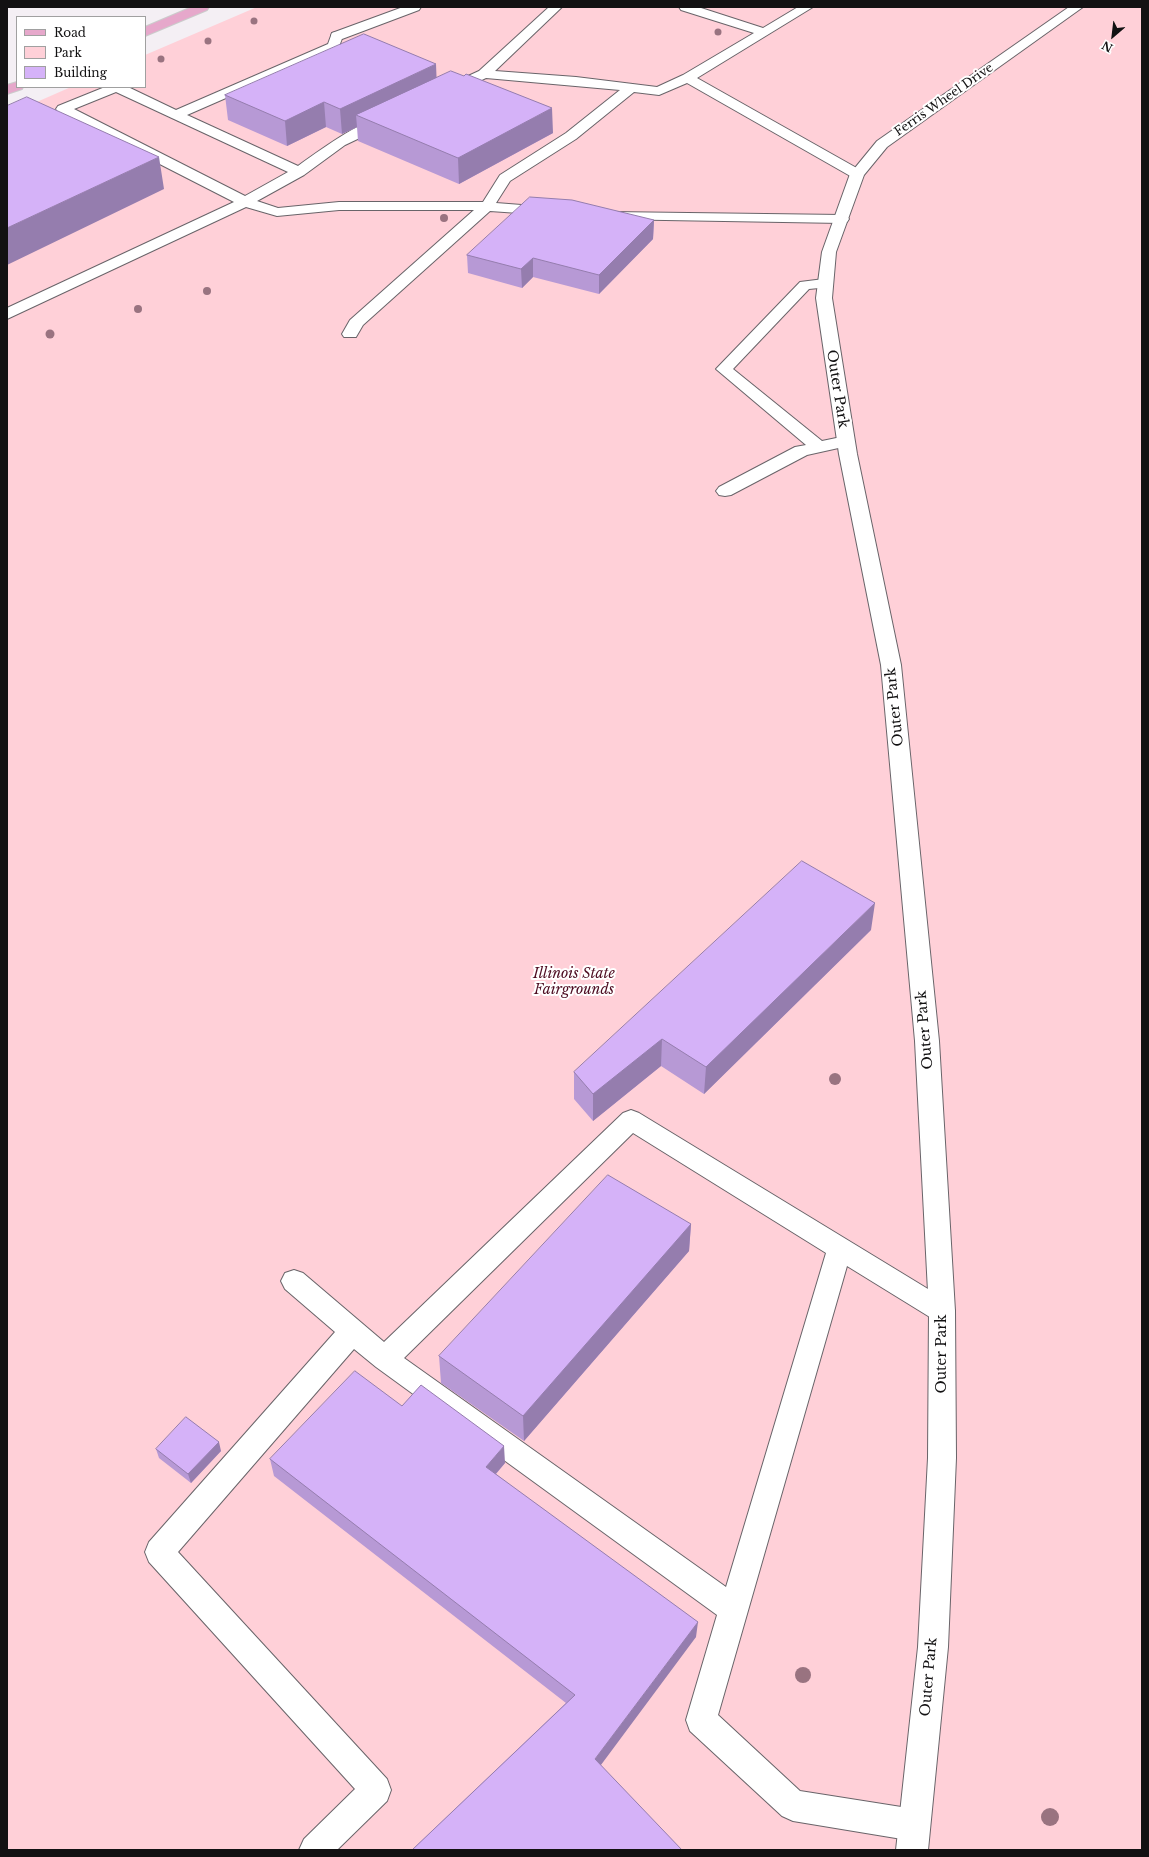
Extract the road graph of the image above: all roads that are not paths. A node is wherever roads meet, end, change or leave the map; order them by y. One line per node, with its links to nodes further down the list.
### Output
1 (203, 7): 7 (main road)
2 (415, 7): 16 (street)
3 (556, 7): 9 (street)
4 (686, 7): 8 (street)
5 (807, 7): 8 (street)
6 (1077, 7): 18 (street, Ferris Wheel Drive)
7 (146, 32)
8 (764, 32): 10 (street)
9 (484, 74): 11 (street); 14 (street)
10 (688, 78): 11 (street); 18 (street)
11 (632, 87): 20 (street)
12 (114, 88): 19 (street)
13 (118, 88): 16 (street)
14 (434, 98)
15 (398, 115): 17 (street)
16 (176, 116): 17 (street)
17 (299, 172): 19 (street)
18 (857, 174): 23 (street, Ferris Wheel Drive)
19 (245, 202): 20 (street); 25 (street)
20 (487, 206): 21 (street); 26 (street)
21 (563, 212)
22 (601, 215): 23 (street)
23 (842, 219): 24 (street, Outer Park)
24 (824, 284): 27 (street, Outer Park); 28 (street)
25 (7, 314)
26 (350, 334)
27 (846, 441): 28 (street); 32 (street, Outer Park)
28 (819, 447): 29 (street)
29 (725, 491)
30 (840, 1248): 32 (street); 34 (street); 35 (street)
31 (294, 1281): 33 (street)
32 (942, 1311): 36 (street, Outer Park)
33 (353, 1331): 34 (street); 37 (street)
34 (385, 1359): 35 (street)
35 (733, 1610): 36 (street)
36 (913, 1838)
37 (315, 1850)

